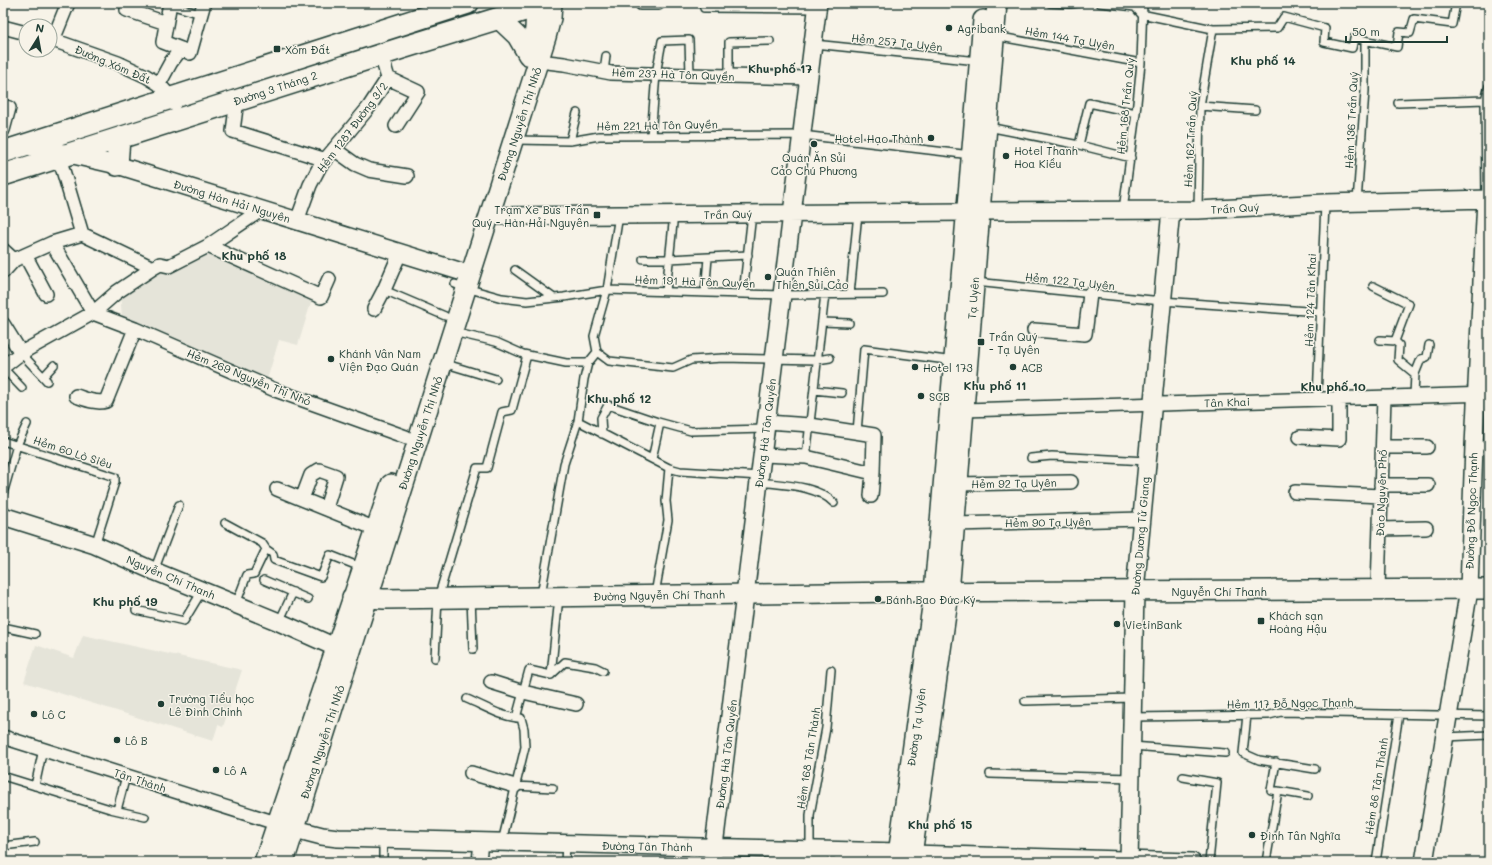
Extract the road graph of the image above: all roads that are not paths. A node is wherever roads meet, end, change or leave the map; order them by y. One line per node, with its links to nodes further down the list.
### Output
1 (68, 3): 22 (street)
2 (128, 3): 21 (street)
3 (468, 3): 18 (main road, Đường 3 Tháng 2)
4 (639, 3): 15 (lane)
5 (703, 3): 16 (lane)
6 (984, 3): 35 (main road, Tạ Uyên)
7 (997, 3): 26 (main road, Tạ Uyên)
8 (1050, 3): 9 (lane)
9 (1080, 3)
10 (1099, 3): 19 (lane)
11 (1143, 3): 19 (lane, Hẻm 168 Trần Quý)
12 (1456, 3): 27 (lane)
13 (170, 4): 17 (lane); 21 (street)
14 (542, 4): 20 (main road, Đường 3 Tháng 2); 34 (main road, Đường Nguyễn Thị Nhỏ)
15 (659, 6)
16 (818, 6): 30 (street, Đường Hà Tôn Quyền)
17 (203, 9): 31 (street)
18 (429, 9): 44 (main road, Đường 3 Tháng 2)
19 (1141, 14): 24 (lane); 36 (lane, Hẻm 168 Trần Quý)
20 (498, 18): 32 (main road, Đường 3 Tháng 2); 34 (main road)
21 (166, 23): 31 (street)
22 (58, 25)
23 (3, 27): 25 (street)
24 (1213, 29): 27 (lane); 49 (lane, Hẻm 162 Trần Quý)
25 (18, 31)
26 (995, 36): 36 (lane, Hẻm 144 Tạ Uyên); 55 (main road, Tạ Uyên)
27 (1365, 40): 73 (lane, Hẻm 136 Trần Quý)
28 (770, 41): 40 (lane)
29 (58, 43): 44 (street, Đường Xóm Đất)
30 (813, 44): 35 (lane, Hẻm 257 Tạ Uyên); 42 (street, Đường Hà Tôn Quyền)
31 (181, 49): 44 (street)
32 (381, 55): 41 (street, Hẻm 1287 Đường 3/2); 45 (main road, Đường 3 Tháng 2)
33 (606, 56): 37 (lane)
34 (534, 58): 37 (street, Hẻm 237 Hà Tôn Quyền); 60 (main road, Đường Nguyễn Thị Nhỏ); 85 (main road, Đường Nguyễn Thị Nhỏ)
35 (979, 61): 65 (main road, Tạ Uyên)
36 (1141, 63): 52 (lane, Hẻm 168 Trần Quý)
37 (604, 72): 38 (street, Hẻm 237 Hà Tôn Quyền)
38 (656, 74): 39 (street, Hẻm 237 Hà Tôn Quyền); 39 (lane); 58 (lane)
39 (690, 75): 40 (street, Hẻm 237 Hà Tôn Quyền)
40 (729, 76): 42 (street, Hẻm 237 Hà Tôn Quyền)
41 (388, 78): 54 (street); 64 (street, Hẻm 1287 Đường 3/2)
42 (809, 78): 57 (street, Đường Hà Tôn Quyền)
43 (1489, 86): 46 (lane, Đường Đỗ Ngọc Thạnh)
44 (165, 91): 53 (street); 63 (main road, Đường 3 Tháng 2)
45 (237, 100): 53 (main road, Đường 3 Tháng 2); 68 (street)
46 (1485, 100): 47 (lane); 72 (lane, Đường Đỗ Ngọc Thạnh)
47 (1398, 103)
48 (3, 106): 56 (street)
49 (1200, 106): 50 (lane); 77 (lane, Hẻm 162 Trần Quý)
50 (1255, 110)
51 (577, 113): 61 (lane)
52 (1136, 113): 62 (lane); 67 (lane, Hẻm 168 Trần Quý)
53 (180, 118): 59 (main road, Đường 3 Tháng 2)
54 (396, 126)
55 (987, 127): 62 (lane); 78 (main road, Tạ Uyên)
56 (3, 130)
57 (802, 135): 58 (lane, Hẻm 221 Hà Tôn Quyền); 65 (lane, Hẻm 221 Hà Tôn Quyền); 82 (street, Đường Hà Tôn Quyền)
58 (651, 136): 61 (lane, Hẻm 221 Hà Tôn Quyền)
59 (119, 139): 66 (main road, Đường 3 Tháng 2); 69 (main road)
60 (513, 140): 61 (lane, Hẻm 221 Hà Tôn Quyền); 85 (main road, Đường Nguyễn Thị Nhỏ)
61 (570, 141)
62 (1079, 145): 67 (lane)
63 (9, 146): 66 (street, Đường Hàn Hải Nguyên)
64 (334, 149): 68 (street, Hẻm 1287 Đường 3/2); 71 (street)
65 (971, 155): 78 (main road, Tạ Uyên)
66 (64, 156): 69 (street, Đường Hàn Hải Nguyên); 70 (main road, Đường 3 Tháng 2); 87 (street)
67 (1131, 158): 79 (lane, Hẻm 168 Trần Quý)
68 (326, 160): 86 (street, Hẻm 1287 Đường 3/2)
69 (116, 166): 75 (street, Đường Hàn Hải Nguyên)
70 (3, 175)
71 (407, 176)
72 (1487, 199): 73 (street, Trần Quý); 145 (street, Đường Đỗ Ngọc Thạnh)
73 (1357, 202): 74 (street, Trần Quý)
74 (1325, 203): 77 (street, Trần Quý); 118 (lane, Hẻm 124 Tân Khai)
75 (261, 210): 86 (street, Đường Hàn Hải Nguyên); 89 (street)
76 (1171, 210): 77 (street, Trần Quý); 79 (street, Trần Quý); 116 (street, Đường Dương Tử Giang)
77 (1198, 210)
78 (973, 211): 79 (street, Trần Quý); 80 (street, Trần Quý); 102 (main road, Tạ Uyên); 135 (main road, Tạ Uyên)
79 (1123, 211)
80 (858, 212): 82 (street, Trần Quý); 111 (lane)
81 (752, 213): 82 (street, Trần Quý); 83 (street, Trần Quý); 92 (lane)
82 (792, 213): 114 (street, Đường Hà Tôn Quyền)
83 (674, 214): 84 (street, Trần Quý); 96 (lane)
84 (619, 215): 85 (street, Trần Quý); 105 (lane)
85 (483, 216): 101 (main road, Đường Nguyễn Thị Nhỏ)
86 (297, 221): 91 (street, Đường Hàn Hải Nguyên)
87 (82, 234): 88 (street); 97 (street)
88 (52, 243): 93 (street); 119 (street)
89 (208, 246): 97 (street); 100 (street)
90 (3, 250): 93 (street)
91 (400, 253): 101 (street, Đường Hàn Hải Nguyên); 104 (street)
92 (748, 255): 94 (lane); 109 (lane)
93 (20, 258): 99 (street); 108 (street)
94 (708, 258): 96 (lane); 107 (lane)
95 (643, 259): 96 (lane)
96 (669, 259): 106 (lane)
97 (153, 268): 119 (street)
98 (515, 270): 115 (lane)
99 (3, 272)
100 (329, 279)
101 (463, 280): 115 (lane, Hẻm 191 Hà Tôn Quyền); 122 (main road, Đường Nguyễn Thị Nhỏ)
102 (975, 282): 113 (lane, Hẻm 122 Tạ Uyên); 152 (main road, Tạ Uyên)
103 (1373, 286): 127 (lane)
104 (384, 290): 117 (street); 122 (lane)
105 (607, 290): 106 (lane, Hẻm 191 Hà Tôn Quyền); 115 (lane, Hẻm 191 Hà Tôn Quyền); 129 (lane)
106 (666, 291): 107 (lane, Hẻm 191 Hà Tôn Quyền)
107 (705, 292): 109 (lane, Hẻm 191 Hà Tôn Quyền)
108 (46, 294)
109 (743, 294): 114 (lane, Hẻm 191 Hà Tôn Quyền)
110 (825, 294): 111 (lane, Hẻm 191 Hà Tôn Quyền); 114 (lane, Hẻm 191 Hà Tôn Quyền); 120 (lane)
111 (850, 294): 112 (lane, Hẻm 191 Hà Tôn Quyền)
112 (883, 294)
113 (1090, 294): 116 (lane, Hẻm 122 Tạ Uyên); 125 (street)
114 (782, 295): 133 (street, Đường Hà Tôn Quyền)
115 (554, 298)
116 (1162, 301): 118 (lane, Hẻm 122 Tạ Uyên); 151 (street, Đường Dương Tử Giang)
117 (374, 309)
118 (1321, 312): 150 (lane, Hẻm 124 Tân Khai)
119 (93, 313): 124 (street, Hẻm 269 Nguyễn Thị Nhỏ); 130 (street)
120 (822, 322): 121 (lane); 134 (lane)
121 (849, 323)
122 (449, 324): 131 (lane); 136 (main road, Đường Nguyễn Thị Nhỏ); 160 (main road, Đường Nguyễn Thị Nhỏ)
123 (3, 325): 130 (street)
124 (135, 329): 146 (street); 160 (street, Hẻm 269 Nguyễn Thị Nhỏ)
125 (1034, 330)
126 (1380, 340): 127 (lane)
127 (1395, 341): 140 (lane)
128 (1429, 345): 140 (lane)
129 (596, 352): 133 (lane); 137 (lane)
130 (21, 353): 138 (lane); 139 (street)
131 (527, 355): 137 (lane); 210 (lane)
132 (830, 358): 134 (lane)
133 (774, 360): 134 (lane); 156 (street, Đường Hà Tôn Quyền)
134 (817, 360): 143 (lane)
135 (954, 361): 152 (main road, Tạ Uyên); 158 (lane)
136 (443, 363): 141 (lane); 209 (main road, Đường Nguyễn Thị Nhỏ)
137 (588, 363): 153 (lane)
138 (54, 365)
139 (3, 368): 142 (lane)
140 (1415, 374): 147 (lane)
141 (496, 379)
142 (22, 388)
143 (814, 390): 144 (lane); 157 (lane)
144 (842, 393)
145 (1483, 394): 147 (street, Tân Khai); 164 (street, Đường Đỗ Ngọc Thạnh)
146 (76, 396)
147 (1414, 396): 148 (street, Tân Khai)
148 (1384, 397): 149 (street, Tân Khai); 165 (street, Đào Nguyên Phổ)
149 (1339, 398): 150 (street, Tân Khai); 161 (street)
150 (1317, 399): 151 (street, Tân Khai)
151 (1152, 404): 152 (street, Tân Khai); 171 (street, Đường Dương Tử Giang)
152 (957, 411): 176 (main road, Tạ Uyên); 204 (main road, Tạ Uyên)
153 (578, 421): 159 (lane); 208 (lane)
154 (660, 423): 156 (lane); 159 (lane); 170 (lane)
155 (27, 424): 163 (lane)
156 (766, 425): 157 (street); 167 (street, Đường Hà Tôn Quyền)
157 (810, 425): 158 (street); 168 (lane)
158 (857, 432): 173 (street)
159 (602, 434): 170 (lane)
160 (406, 436): 192 (main road, Đường Nguyễn Thị Nhỏ)
161 (1300, 437)
162 (3, 441): 163 (lane, Hẻm 60 Lò Siêu)
163 (17, 446): 181 (lane); 194 (lane, Hẻm 60 Lò Siêu)
164 (1481, 446): 199 (street, Đường Đỗ Ngọc Thạnh)
165 (1383, 447): 166 (street); 179 (street, Đào Nguyên Phổ)
166 (1427, 447)
167 (763, 455): 168 (street); 174 (street, Đường Hà Tôn Quyền)
168 (806, 457): 173 (street)
169 (1031, 458): 171 (lane)
170 (652, 459): 172 (lane)
171 (1147, 461): 188 (street, Đường Dương Tử Giang)
172 (669, 468): 174 (lane); 207 (lane)
173 (873, 473): 182 (street)
174 (760, 479): 184 (lane); 206 (street, Đường Hà Tôn Quyền)
175 (1071, 482): 176 (street, Hẻm 92 Tạ Uyên)
176 (958, 484): 190 (main road, Tạ Uyên)
177 (1428, 485): 179 (street)
178 (277, 489): 183 (street)
179 (1381, 491): 180 (street); 193 (street, Đào Nguyên Phổ)
180 (1295, 492)
181 (3, 494)
182 (871, 496)
183 (302, 499): 186 (street); 186 (street)
184 (834, 503)
185 (179, 505): 197 (lane)
186 (326, 508): 192 (street)
187 (3, 516): 194 (street, Nguyễn Chí Thanh)
188 (1142, 519): 190 (street, Hẻm 90 Tạ Uyên); 205 (street, Đường Dương Tử Giang)
189 (225, 523): 195 (lane)
190 (955, 524): 204 (main road, Tạ Uyên)
191 (1426, 528): 193 (street)
192 (376, 529): 196 (main road, Đường Nguyễn Thị Nhỏ)
193 (1380, 529): 201 (street, Đào Nguyên Phổ)
194 (95, 545): 197 (street, Nguyễn Chí Thanh)
195 (266, 549): 196 (lane); 213 (lane)
196 (363, 568): 209 (main road, Đường Nguyễn Thị Nhỏ)
197 (154, 571): 202 (street, Nguyễn Chí Thanh)
198 (264, 580): 203 (lane)
199 (1469, 589): 200 (main road, Nguyễn Chí Thanh); 201 (main road, Nguyễn Chí Thanh); 232 (street, Đường Đỗ Ngọc Thạnh)
200 (1489, 589)
201 (1378, 590): 205 (main road, Nguyễn Chí Thanh)
202 (202, 591): 213 (street, Nguyễn Chí Thanh); 214 (lane)
203 (293, 592): 212 (lane); 215 (lane)
204 (942, 592): 205 (main road, Nguyễn Chí Thanh); 206 (main road, Đường Nguyễn Chí Thanh); 267 (main road, Đường Tạ Uyên)
205 (1135, 592): 226 (street, Đường Dương Tử Giang)
206 (745, 594): 207 (main road, Đường Nguyễn Chí Thanh); 265 (street, Đường Hà Tôn Quyền)
207 (655, 596): 208 (main road, Đường Nguyễn Chí Thanh)
208 (550, 597): 211 (main road, Đường Nguyễn Chí Thanh); 223 (lane)
209 (360, 598): 210 (main road, Đường Nguyễn Chí Thanh); 219 (main road)
210 (438, 598): 211 (main road, Đường Nguyễn Chí Thanh); 220 (lane)
211 (471, 598): 218 (lane)
212 (308, 599)
213 (236, 604): 215 (street, Nguyễn Chí Thanh)
214 (136, 610)
215 (279, 622): 219 (street, Nguyễn Chí Thanh)
216 (3, 627): 217 (lane)
217 (35, 634)
218 (473, 649)
219 (343, 650): 257 (main road, Đường Nguyễn Thị Nhỏ); 258 (main road, Đường Nguyễn Thị Nhỏ)
220 (434, 658)
221 (831, 670): 266 (lane, Hẻm 168 Tân Thành)
222 (603, 671): 223 (lane)
223 (551, 674): 225 (lane)
224 (491, 682): 225 (street)
225 (523, 692): 229 (street); 235 (lane)
226 (1133, 698): 228 (lane); 234 (street, Đường Dương Tử Giang)
227 (467, 699): 235 (lane)
228 (1025, 701)
229 (576, 704)
230 (1398, 714): 231 (lane, Hẻm 117 Đỗ Ngọc Thạnh); 232 (lane, Hẻm 117 Đỗ Ngọc Thạnh); 277 (lane, Hẻm 86 Tân Thành)
231 (1247, 715): 234 (lane, Hẻm 117 Đỗ Ngọc Thạnh); 242 (lane)
232 (1448, 716): 233 (lane, Hẻm 117 Đỗ Ngọc Thạnh); 238 (street, Đường Đỗ Ngọc Thạnh)
233 (1489, 716)
234 (1132, 717): 239 (street, Đường Dương Tử Giang)
235 (519, 718): 251 (lane)
236 (1489, 735): 238 (lane)
237 (3, 737): 240 (street, Tân Thành)
238 (1445, 737): 278 (street, Đường Đỗ Ngọc Thạnh)
239 (1132, 746): 241 (lane); 249 (street, Đường Dương Tử Giang)
240 (44, 749): 246 (street, Tân Thành); 250 (lane)
241 (1225, 752)
242 (1276, 762): 243 (lane); 253 (lane)
243 (1315, 769)
244 (471, 774): 251 (street)
245 (990, 774): 249 (lane)
246 (126, 776): 255 (lane); 257 (street, Tân Thành)
247 (6, 777): 250 (lane)
248 (1183, 777): 275 (lane)
249 (1131, 778): 268 (street, Đường Dương Tử Giang)
250 (35, 786): 255 (lane)
251 (515, 786): 252 (lane); 262 (lane)
252 (553, 788)
253 (1278, 791): 254 (lane); 276 (lane)
254 (1308, 796)
255 (117, 810): 256 (lane)
256 (145, 817)
257 (276, 823): 258 (main road); 269 (main road, Đường Nguyễn Thị Nhỏ)
258 (295, 829): 259 (street, Đường Tân Thành); 270 (main road, Đường Nguyễn Thị Nhỏ)
259 (383, 839): 260 (street, Đường Tân Thành); 271 (lane)
260 (481, 841): 262 (street, Đường Tân Thành); 272 (street)
261 (35, 842): 264 (lane)
262 (502, 842): 263 (street, Đường Tân Thành)
263 (566, 844): 265 (street, Đường Tân Thành); 273 (lane)
264 (3, 846)
265 (713, 855): 266 (street, Đường Tân Thành)
266 (809, 856): 267 (street, Đường Tân Thành)
267 (905, 858): 268 (street, Đường Tân Thành)
268 (1129, 861): 274 (street, Đường Tân Thành)
269 (264, 862)
270 (284, 862)
271 (383, 862)
272 (479, 862)
273 (565, 862)
274 (1192, 862)
275 (1209, 862)
276 (1266, 862)
277 (1376, 862)
278 (1424, 862)

